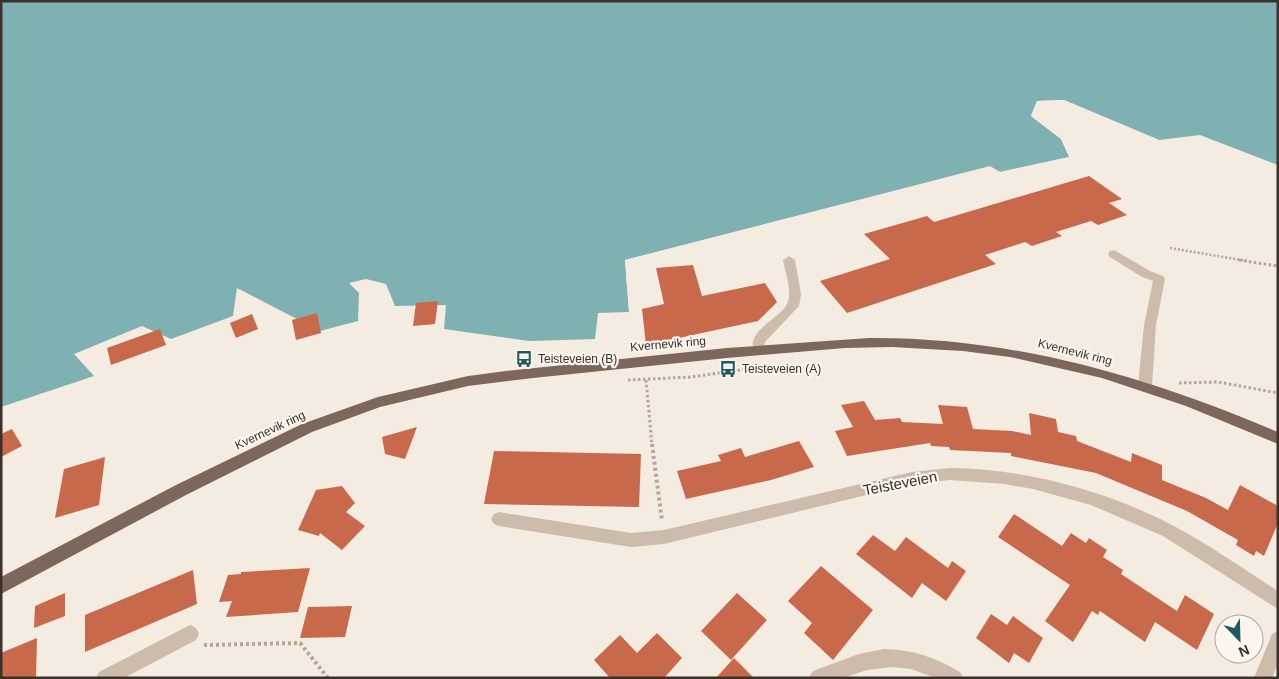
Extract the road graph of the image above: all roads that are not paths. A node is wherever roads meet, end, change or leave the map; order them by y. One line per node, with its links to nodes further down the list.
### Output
1 (1114, 254): 4 (street)
2 (789, 260): 3 (street)
3 (759, 350): 4 (main road, Kvernevik ring); 7 (main road, Kvernevik ring)
4 (1145, 386): 5 (main road, Kvernevik ring)
5 (1278, 438)
6 (499, 519): 8 (street, Teisteveien)
7 (1, 586)
8 (1278, 601)
9 (190, 634): 11 (street)
10 (1278, 640): 14 (street)
11 (105, 678)
12 (818, 678): 13 (street)
13 (954, 678)
14 (1263, 678)

